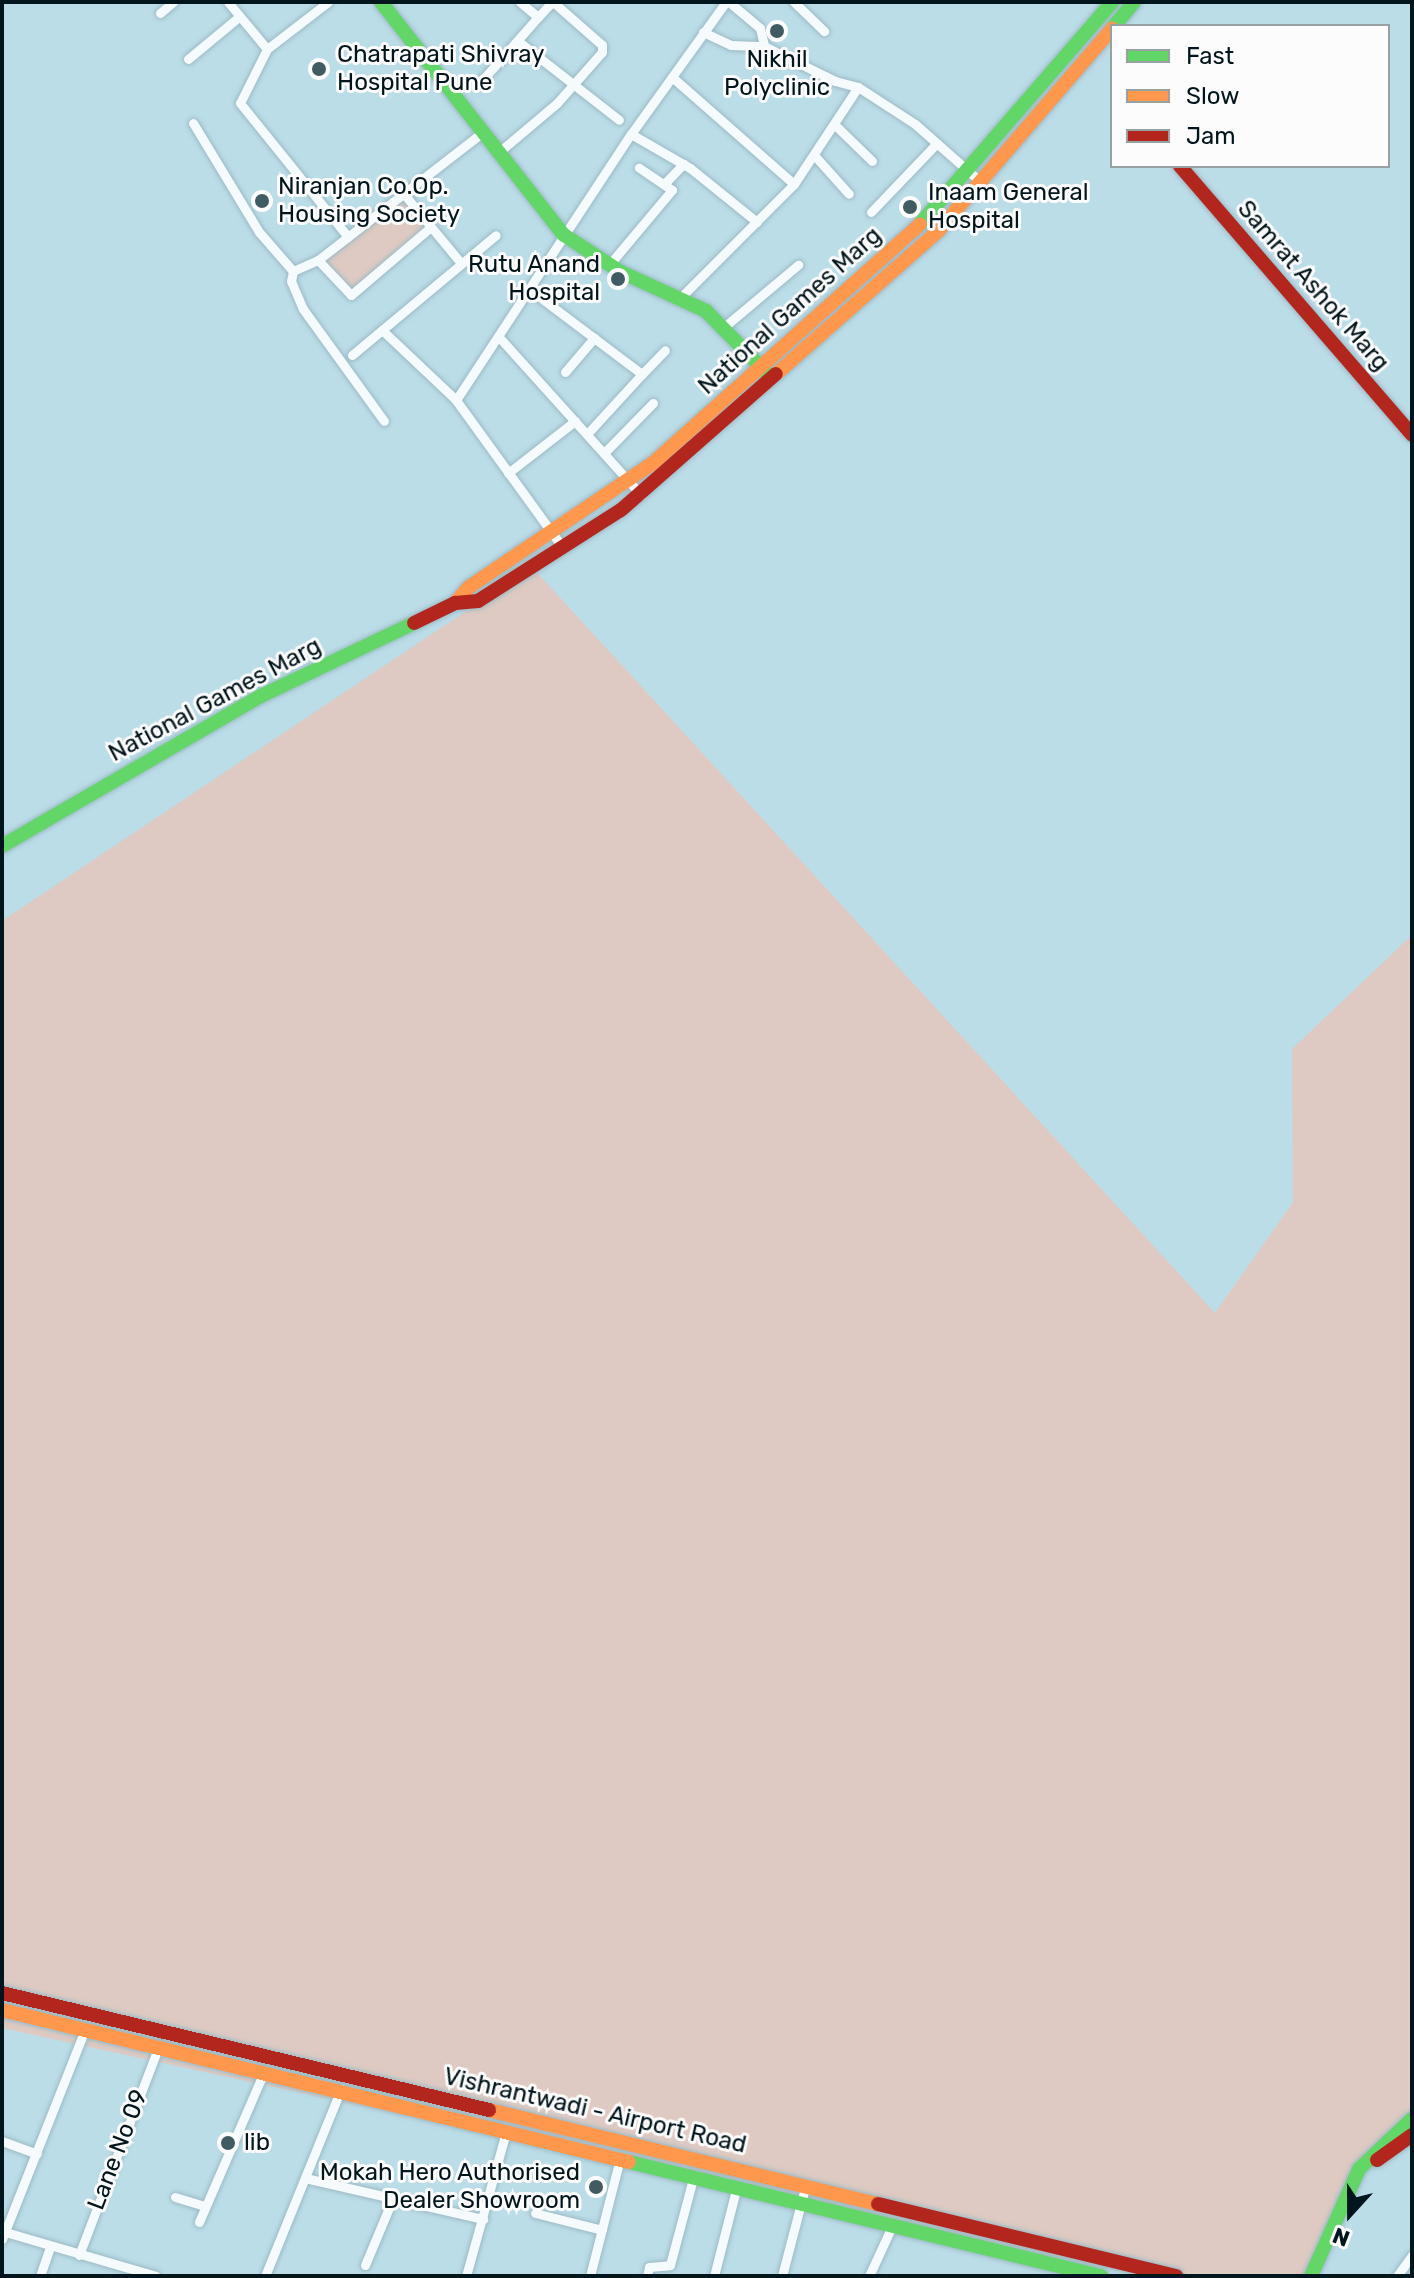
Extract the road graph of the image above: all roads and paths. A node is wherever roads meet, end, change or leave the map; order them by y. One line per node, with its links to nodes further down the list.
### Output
1 (173, 2): 11 (street)
2 (228, 2): 12 (street)
3 (328, 2): 20 (street)
4 (520, 2): 13 (street)
5 (553, 2): 13 (street); 24 (street)
6 (727, 2): 16 (street); 19 (street)
7 (794, 2): 15 (street)
8 (1134, 2): 14 (main road, National Games Marg)
9 (386, 4): 29 (main road)
10 (1108, 6): 38 (main road, National Games Marg)
11 (160, 13)
12 (240, 16): 20 (street); 21 (street)
13 (538, 17): 18 (street)
14 (1117, 24)
15 (824, 31)
16 (703, 32): 19 (street); 22 (street)
17 (1110, 32): 41 (main road, National Games Marg)
18 (518, 41): 23 (street); 24 (street)
19 (764, 46): 25 (street)
20 (267, 49): 49 (street)
21 (188, 59)
22 (672, 77): 30 (street); 40 (street)
23 (478, 85)
24 (573, 85): 26 (street); 32 (street)
25 (858, 87): 28 (street); 31 (street)
26 (619, 120)
27 (193, 123): 54 (street)
28 (834, 124): 33 (street); 34 (street)
29 (483, 132): 32 (main road); 42 (street)
30 (631, 134): 35 (street); 48 (street)
31 (937, 143): 38 (street); 44 (street)
32 (499, 152): 48 (main road)
33 (814, 155): 40 (street); 43 (street)
34 (872, 161)
35 (683, 164): 39 (street); 45 (street)
36 (639, 168): 39 (street)
37 (1182, 168): 72 (main road, Samrat Ashok Marg)
38 (970, 172): 41 (street); 63 (main road, National Games Marg)
39 (664, 184): 52 (street)
40 (794, 184): 45 (street)
41 (983, 184): 66 (main road, National Games Marg)
42 (403, 193): 46 (street); 49 (street)
43 (849, 194)
44 (871, 212)
45 (757, 222): 56 (street)
46 (431, 227): 50 (street); 51 (street)
47 (496, 235): 51 (street)
48 (564, 235): 52 (main road); 55 (street)
49 (348, 237): 50 (street)
50 (318, 260): 54 (street)
51 (461, 263): 58 (street)
52 (609, 265): 56 (main road)
53 (798, 265): 57 (street)
54 (293, 271): 69 (street)
55 (529, 289): 59 (street); 60 (street)
56 (681, 297): 57 (main road)
57 (724, 327): 63 (main road)
58 (382, 330): 62 (street); 67 (street)
59 (498, 336): 67 (street); 70 (street)
60 (594, 338): 64 (street); 65 (street)
61 (665, 350): 65 (street)
62 (352, 355)
63 (761, 366): 66 (main road); 75 (main road, National Games Marg)
64 (565, 372)
65 (642, 374): 71 (street)
66 (773, 379): 76 (main road, National Games Marg)
67 (456, 400): 74 (street)
68 (653, 403): 73 (street)
69 (384, 421)
70 (575, 421): 71 (street); 74 (street)
71 (587, 434): 73 (street)
72 (1412, 435)
73 (604, 453): 75 (street)
74 (508, 473): 77 (street)
75 (630, 482): 76 (street); 77 (main road, National Games Marg)
76 (641, 495): 78 (main road, National Games Marg)
77 (552, 534): 78 (street); 79 (main road, National Games Marg)
78 (563, 548): 79 (main road, National Games Marg)
79 (455, 603): 80 (main road, National Games Marg)
80 (2, 846)
81 (2, 1993): 86 (main road, Vishrantwadi - Airport Road)
82 (2, 2010): 83 (main road, Vishrantwadi - Airport Road)
83 (85, 2029): 84 (main road, Vishrantwadi - Airport Road); 92 (street)
84 (159, 2046): 85 (main road, Vishrantwadi - Airport Road); 109 (street, Lane No 09)
85 (264, 2072): 87 (main road, Vishrantwadi - Airport Road); 101 (street)
86 (346, 2074): 87 (street); 96 (main road, Vishrantwadi - Airport Road)
87 (340, 2091): 89 (main road, Vishrantwadi - Airport Road); 95 (street)
88 (1412, 2119): 123 (main road)
89 (506, 2132): 93 (main road, Vishrantwadi - Airport Road); 103 (street)
90 (1412, 2135): 124 (main road)
91 (2, 2141): 92 (street)
92 (37, 2154): 107 (street)
93 (620, 2158): 94 (main road, Vishrantwadi - Airport Road); 106 (street)
94 (694, 2175): 97 (main road, Vishrantwadi - Airport Road); 117 (street)
95 (305, 2178): 99 (street); 114 (street)
96 (806, 2184): 100 (street); 122 (main road, Vishrantwadi - Airport Road)
97 (737, 2186): 100 (main road, Vishrantwadi - Airport Road); 118 (street)
98 (175, 2197): 101 (street)
99 (393, 2198): 103 (street); 111 (street)
100 (802, 2200): 105 (main road, Vishrantwadi - Airport Road); 119 (street)
101 (205, 2206): 104 (street)
102 (535, 2213): 106 (street)
103 (483, 2219): 115 (street)
104 (199, 2222)
105 (892, 2226): 120 (street); 121 (main road, Vishrantwadi - Airport Road)
106 (602, 2230): 116 (street)
107 (3, 2234): 108 (street)
108 (50, 2247): 109 (street); 112 (street)
109 (79, 2255): 113 (street)
110 (1412, 2257): 125 (street)
111 (365, 2265)
112 (40, 2276)
113 (156, 2276)
114 (265, 2276)
115 (466, 2276)
116 (590, 2276)
117 (647, 2276)
118 (714, 2276)
119 (782, 2276)
120 (869, 2276)
121 (1101, 2276)
122 (1176, 2276)
123 (1311, 2276)
124 (1322, 2276)
125 (1397, 2276)

